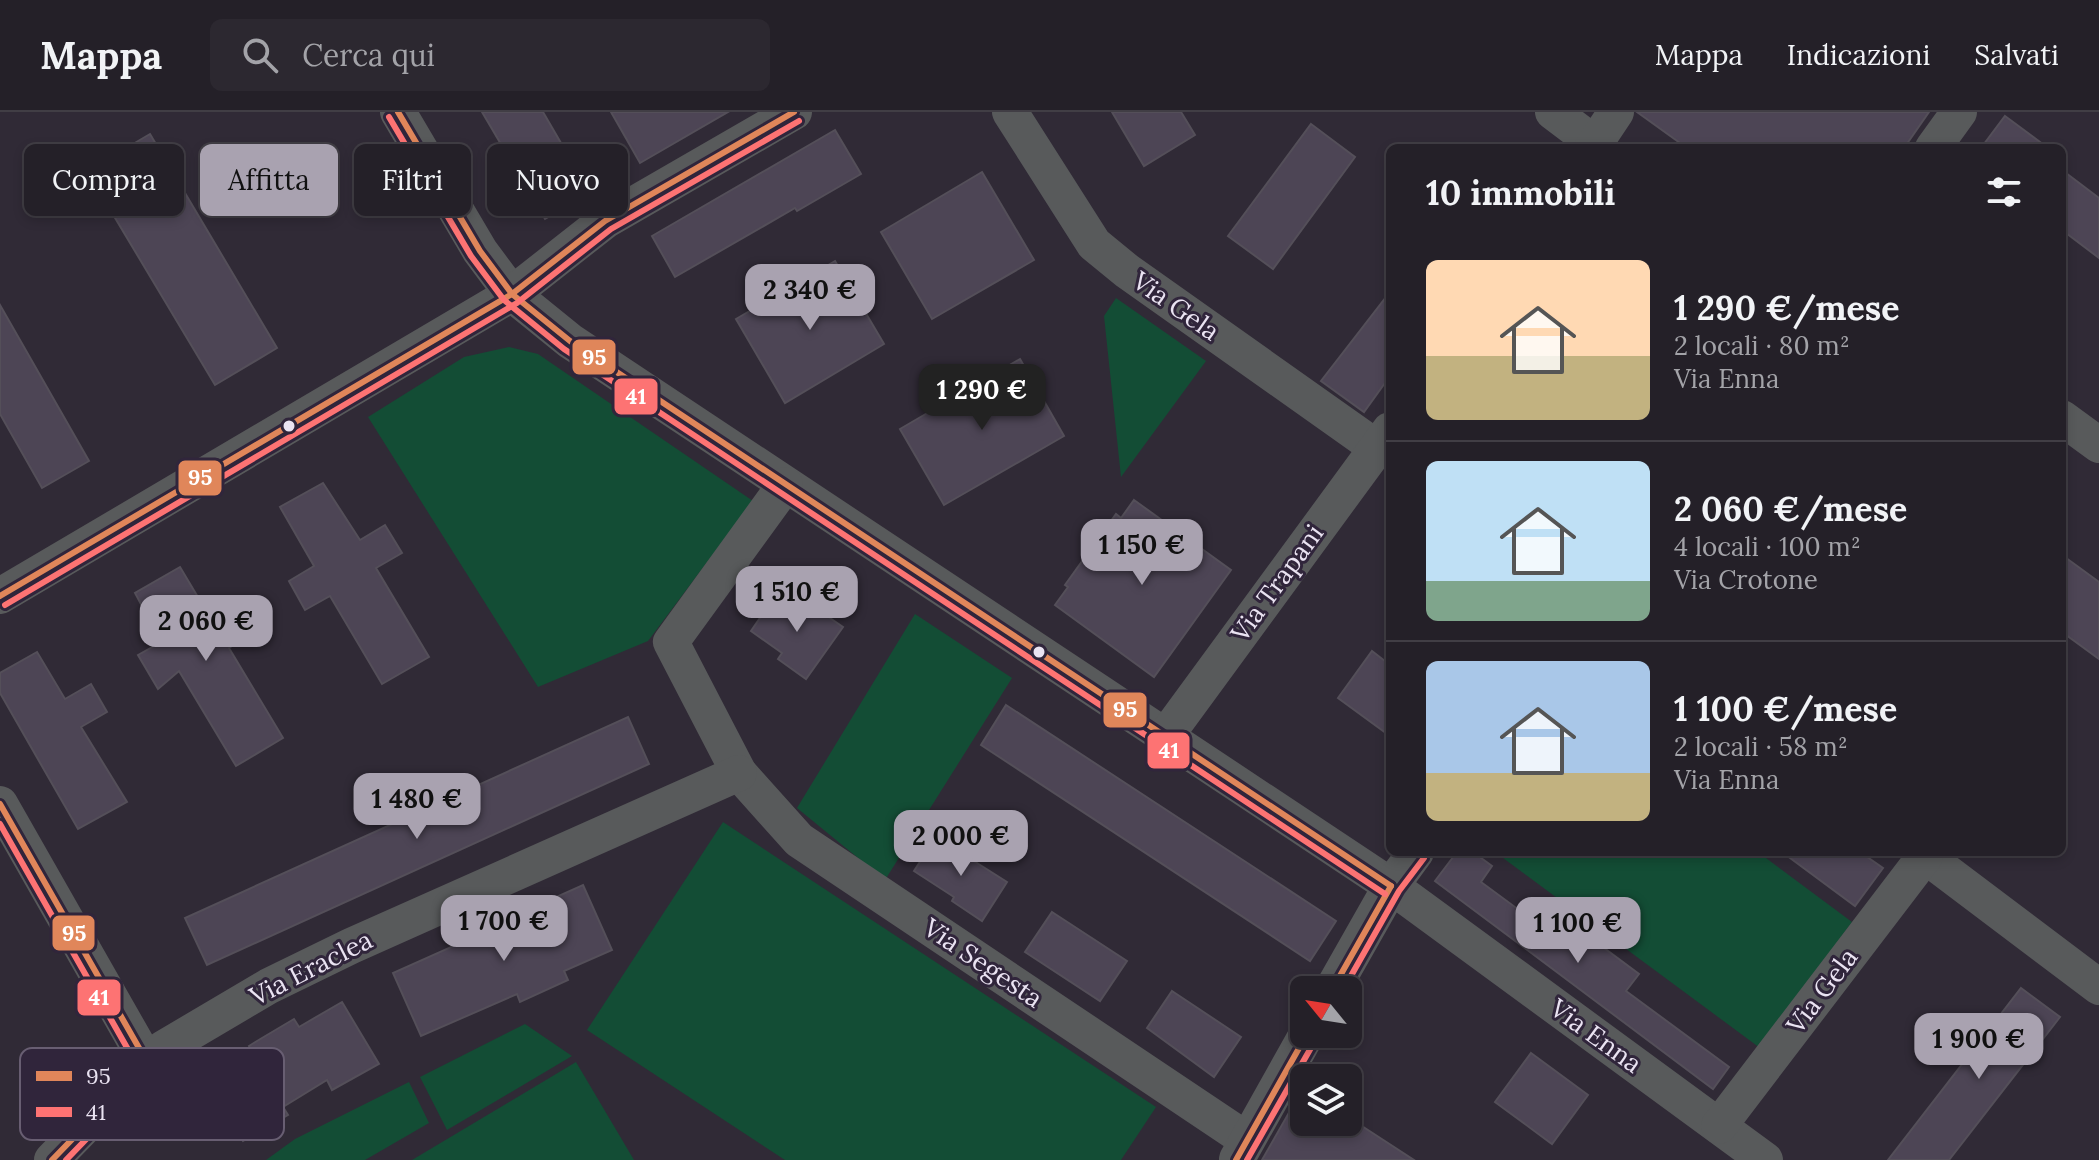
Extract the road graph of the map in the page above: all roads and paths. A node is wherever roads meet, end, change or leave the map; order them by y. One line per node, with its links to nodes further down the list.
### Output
1 (398, 112): 10 (street, Via Enna)
2 (794, 112): 10 (street)
3 (1010, 112): 12 (street, Via Gela)
4 (1553, 112): 7 (street)
5 (1616, 112): 8 (street)
6 (1959, 112): 9 (street)
7 (1591, 144)
8 (1594, 144)
9 (1936, 144)
10 (512, 294): 14 (street, Via Enna); 15 (street)
11 (2066, 421): 13 (street)
12 (1386, 443): 16 (street, Via Trapani)
13 (2099, 445)
14 (785, 485): 16 (street, Via Enna); 17 (street, Via Segesta)
15 (0, 596)
16 (1165, 737): 22 (street, Via Enna)
17 (739, 773): 26 (street, Via Eraclea); 30 (street, Via Segesta)
18 (0, 804): 25 (street)
19 (1413, 856): 22 (street)
20 (1921, 856): 28 (street, Via Gela)
21 (1925, 856): 24 (street, Via Gela)
22 (1391, 886): 23 (street); 28 (street, Via Enna)
23 (1340, 976)
24 (2099, 987)
25 (139, 1048)
26 (164, 1048)
27 (1299, 1048): 30 (street)
28 (1719, 1126): 32 (street, Via Enna)
29 (71, 1140): 31 (street, Via Eraclea)
30 (1241, 1150)
31 (52, 1160)
32 (1765, 1160)

